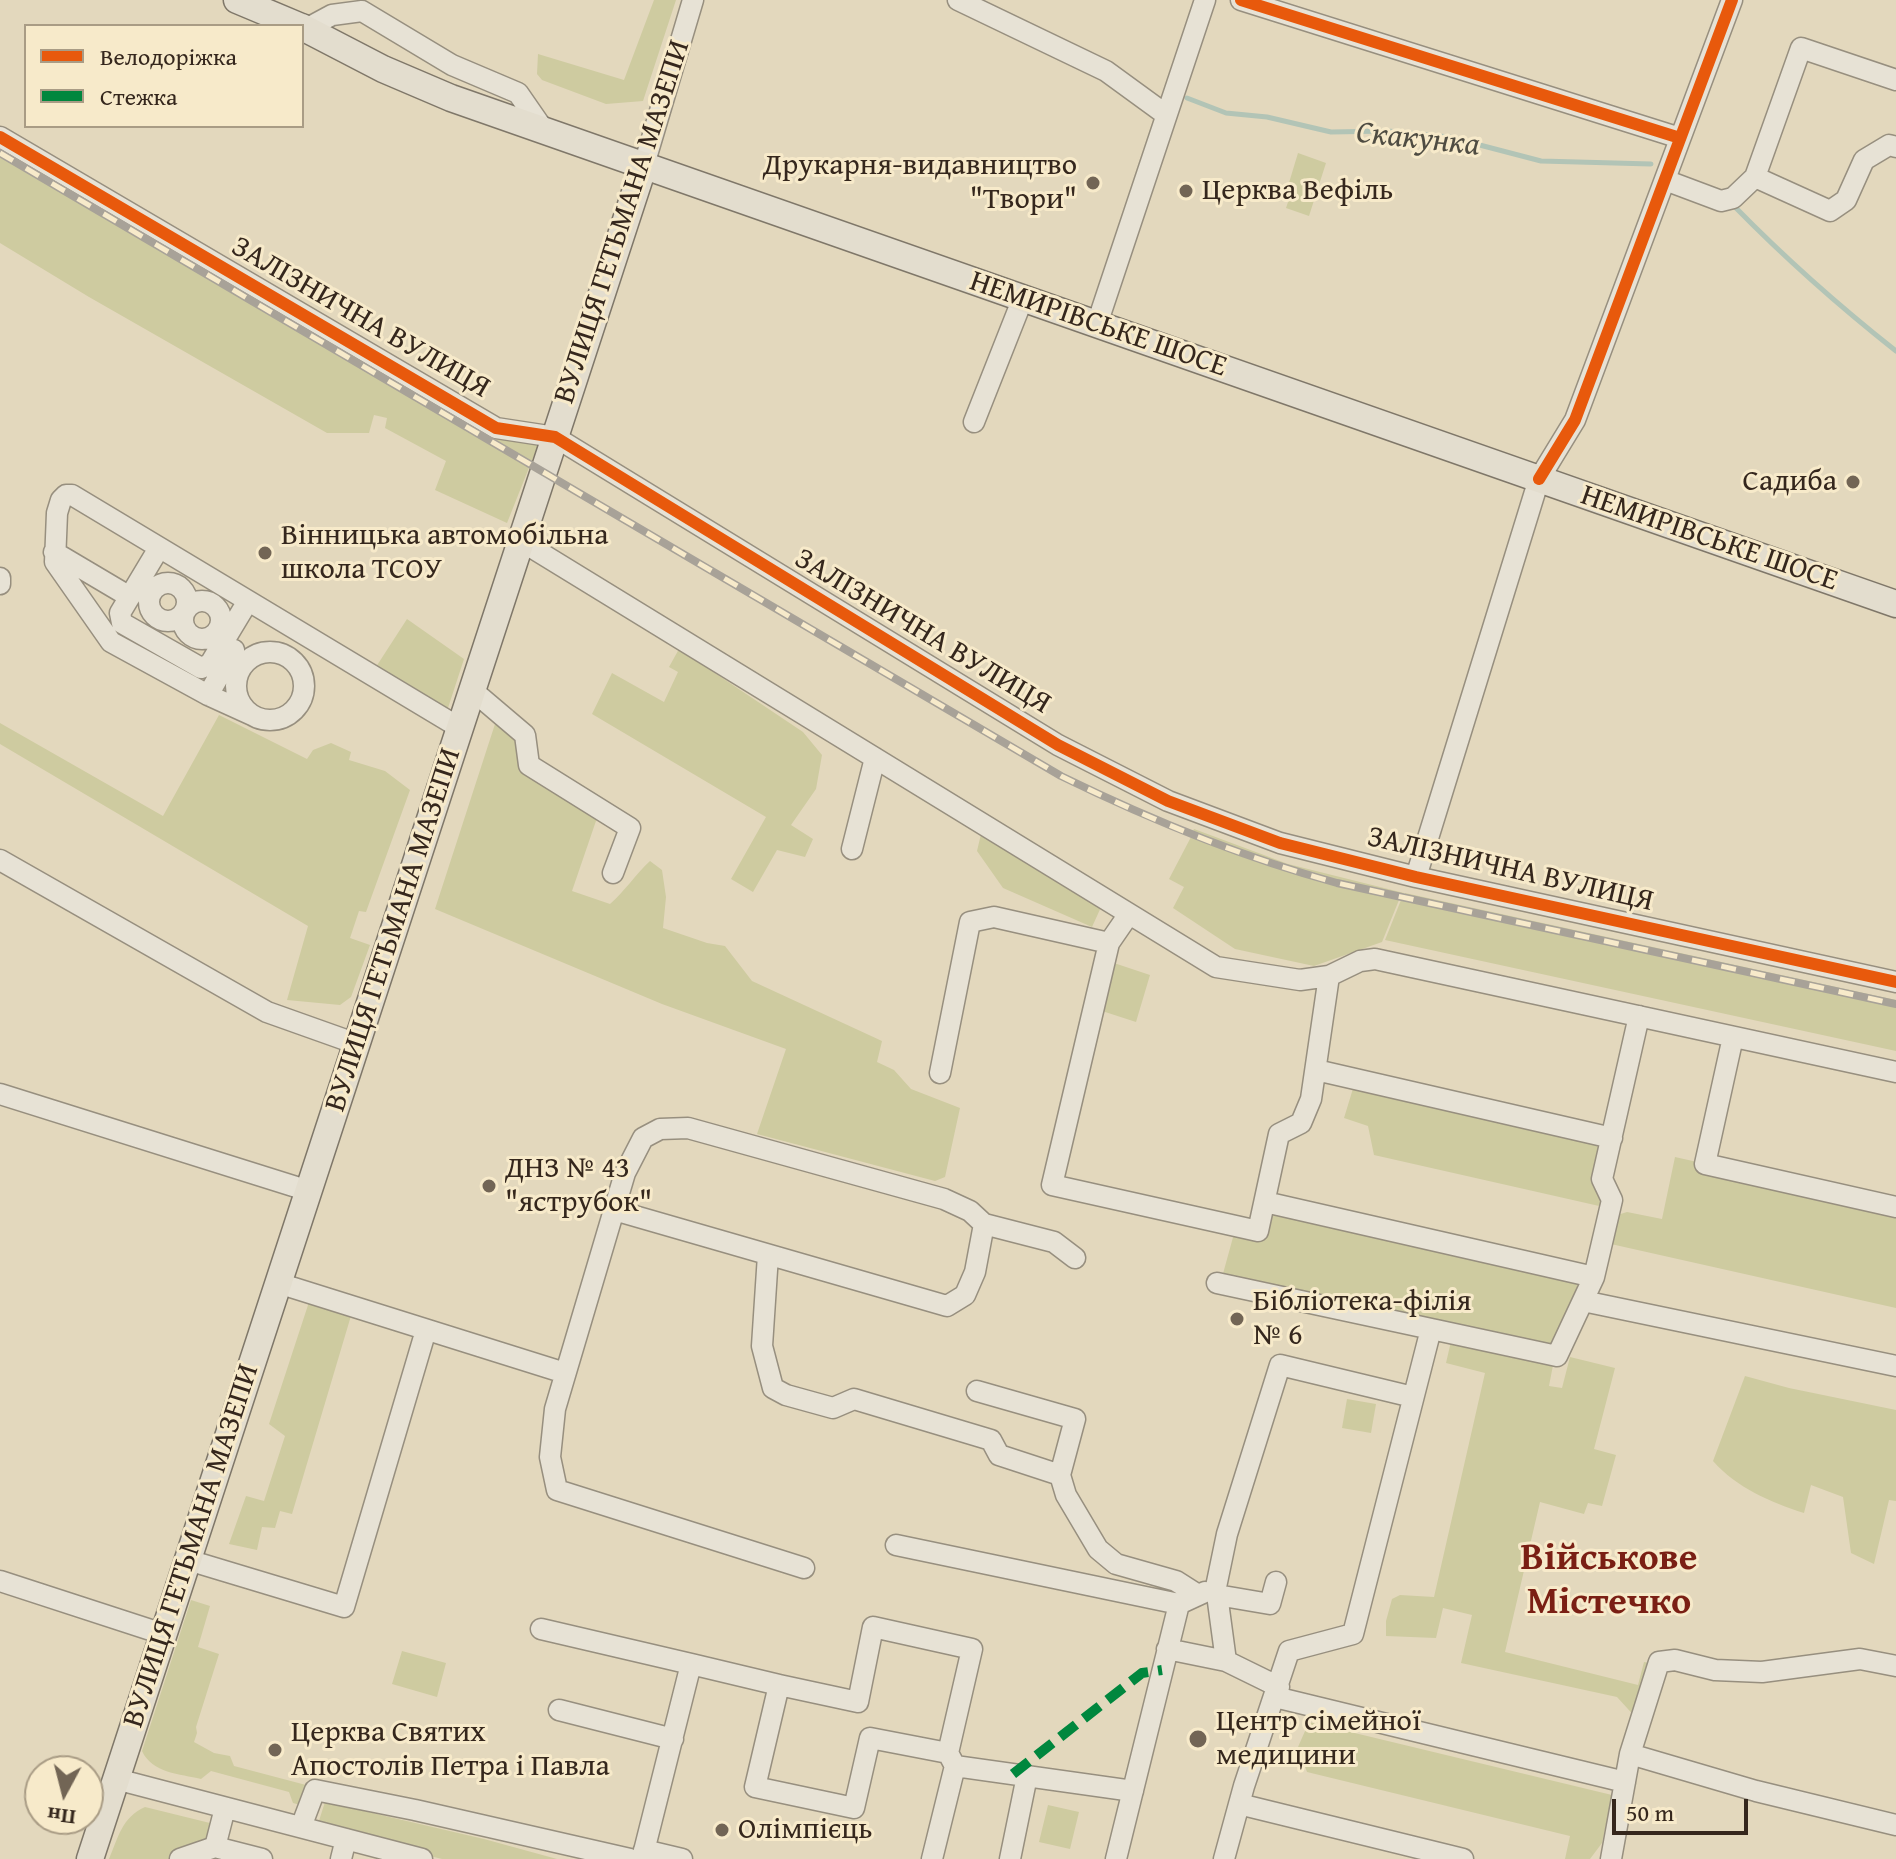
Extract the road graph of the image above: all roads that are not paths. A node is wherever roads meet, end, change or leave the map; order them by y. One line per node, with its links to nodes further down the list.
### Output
1 (237, 0): 8 (main road, НЕМИРІВСЬКЕ ШОСЕ)
2 (272, 0): 9 (main road, НЕМИРІВСЬКЕ ШОСЕ)
3 (693, 0): 18 (street, ВУЛИЦЯ ГЕТЬМАНА МАЗЕПИ)
4 (958, 0): 13 (street)
5 (1205, 0): 13 (street)
6 (1241, 0): 16 (street)
7 (1732, 0): 16 (street)
8 (296, 24)
9 (300, 24)
10 (304, 27): 14 (street)
11 (304, 28): 14 (main road, НЕМИРІВСЬКЕ ШОСЕ)
12 (1896, 80): 19 (street)
13 (1165, 114): 22 (street)
14 (545, 132): 18 (main road, НЕМИРІВСЬКЕ ШОСЕ)
15 (0, 137): 24 (street, ЗАЛІЗНИЧНА ВУЛИЦЯ)
16 (1680, 138): 20 (street)
17 (1896, 147): 19 (street)
18 (644, 165): 21 (main road, НЕМИРІВСЬКЕ ШОСЕ); 24 (main road, ВУЛИЦЯ ГЕТЬМАНА МАЗЕПИ)
19 (1755, 177): 20 (street)
20 (1665, 180): 25 (street)
21 (1023, 298): 22 (main road, НЕМИРІВСЬКЕ ШОСЕ); 23 (street)
22 (1097, 324): 25 (main road, НЕМИРІВСЬКЕ ШОСЕ)
23 (974, 422)
24 (555, 437): 26 (main road, ВУЛИЦЯ ГЕТЬМАНА МАЗЕПИ); 41 (street, ЗАЛІЗНИЧНА ВУЛИЦЯ)
25 (1539, 479): 30 (main road, НЕМИРІВСЬКЕ ШОСЕ); 41 (street)
26 (521, 541): 33 (main road, ВУЛИЦЯ ГЕТЬМАНА МАЗЕПИ); 37 (street)
27 (159, 548): 28 (street); 29 (street); 31 (street)
28 (54, 552): 29 (street); 34 (street)
29 (140, 591): 31 (street); 32 (street)
30 (1896, 604)
31 (254, 605): 34 (street); 36 (street)
32 (185, 610)
33 (472, 690): 36 (main road, ВУЛИЦЯ ГЕТЬМАНА МАЗЕПИ); 40 (street)
34 (208, 695): 35 (street)
35 (252, 715)
36 (460, 728): 48 (main road, ВУЛИЦЯ ГЕТЬМАНА МАЗЕПИ)
37 (875, 758): 38 (street); 42 (street)
38 (852, 849)
39 (0, 860): 48 (street)
40 (613, 873)
41 (1416, 877): 45 (street, ЗАЛІЗНИЧНА ВУЛИЦЯ)
42 (1129, 914): 43 (street); 44 (street)
43 (1109, 943): 51 (street); 55 (street)
44 (1329, 976): 46 (street); 49 (street)
45 (1896, 982)
46 (1639, 1016): 47 (street); 53 (street)
47 (1733, 1037): 50 (street); 56 (street)
48 (357, 1044): 54 (main road, ВУЛИЦЯ ГЕТЬМАНА МАЗЕПИ)
49 (1316, 1070): 53 (street); 55 (street)
50 (1896, 1072)
51 (940, 1073)
52 (0, 1094): 54 (street)
53 (1612, 1138): 61 (street)
54 (309, 1191): 62 (main road, ВУЛИЦЯ ГЕТЬМАНА МАЗЕПИ)
55 (1265, 1202): 61 (street)
56 (1896, 1207)
57 (614, 1210): 58 (street); 59 (street); 68 (street)
58 (984, 1224): 59 (street); 60 (street)
59 (768, 1255): 71 (street)
60 (1075, 1258)
61 (1594, 1277): 64 (street)
62 (278, 1283): 66 (street); 73 (main road, ВУЛИЦЯ ГЕТЬМАНА МАЗЕПИ)
63 (1217, 1283): 65 (street)
64 (1583, 1301): 65 (street); 67 (street)
65 (1431, 1329): 70 (street)
66 (426, 1330): 68 (street); 73 (street)
67 (1896, 1366)
68 (565, 1373): 74 (street)
69 (977, 1391): 71 (street)
70 (1413, 1397): 77 (street); 86 (street)
71 (1060, 1475): 77 (street)
72 (896, 1545): 78 (street)
73 (188, 1560): 80 (main road, ВУЛИЦЯ ГЕТЬМАНА МАЗЕПИ)
74 (804, 1568)
75 (0, 1581): 80 (street)
76 (1276, 1582): 77 (street)
77 (1211, 1592): 78 (street); 82 (street)
78 (1179, 1604): 81 (street)
79 (541, 1629): 83 (street)
80 (163, 1634): 92 (main road, ВУЛИЦЯ ГЕТЬМАНА МАЗЕПИ)
81 (1167, 1649): 82 (street); 94 (street)
82 (1226, 1661): 86 (street)
83 (691, 1664): 85 (street); 88 (street)
84 (1896, 1666): 89 (street)
85 (779, 1685): 90 (street); 90 (street)
86 (1277, 1692): 93 (street); 95 (street)
87 (559, 1710): 88 (street)
88 (673, 1739): 101 (street)
89 (1630, 1754): 93 (street); 97 (street)
90 (952, 1760): 91 (street); 107 (street)
91 (1027, 1776): 94 (street); 108 (street)
92 (116, 1779): 96 (street); 102 (main road, ВУЛИЦЯ ГЕТЬМАНА МАЗЕПИ)
93 (1625, 1782): 112 (street)
94 (1133, 1791): 109 (street)
95 (1239, 1804): 110 (street); 111 (street)
96 (225, 1808): 98 (street); 99 (street)
97 (1896, 1825)
98 (301, 1827): 100 (street); 101 (street)
99 (215, 1847): 103 (street); 104 (street)
100 (344, 1849): 105 (street)
101 (639, 1856): 106 (street)
102 (90, 1859)
103 (180, 1859)
104 (262, 1859)
105 (422, 1859)
106 (682, 1859)
107 (932, 1859)
108 (1010, 1859)
109 (1116, 1859)
110 (1224, 1859)
111 (1463, 1859)
112 (1611, 1859)

